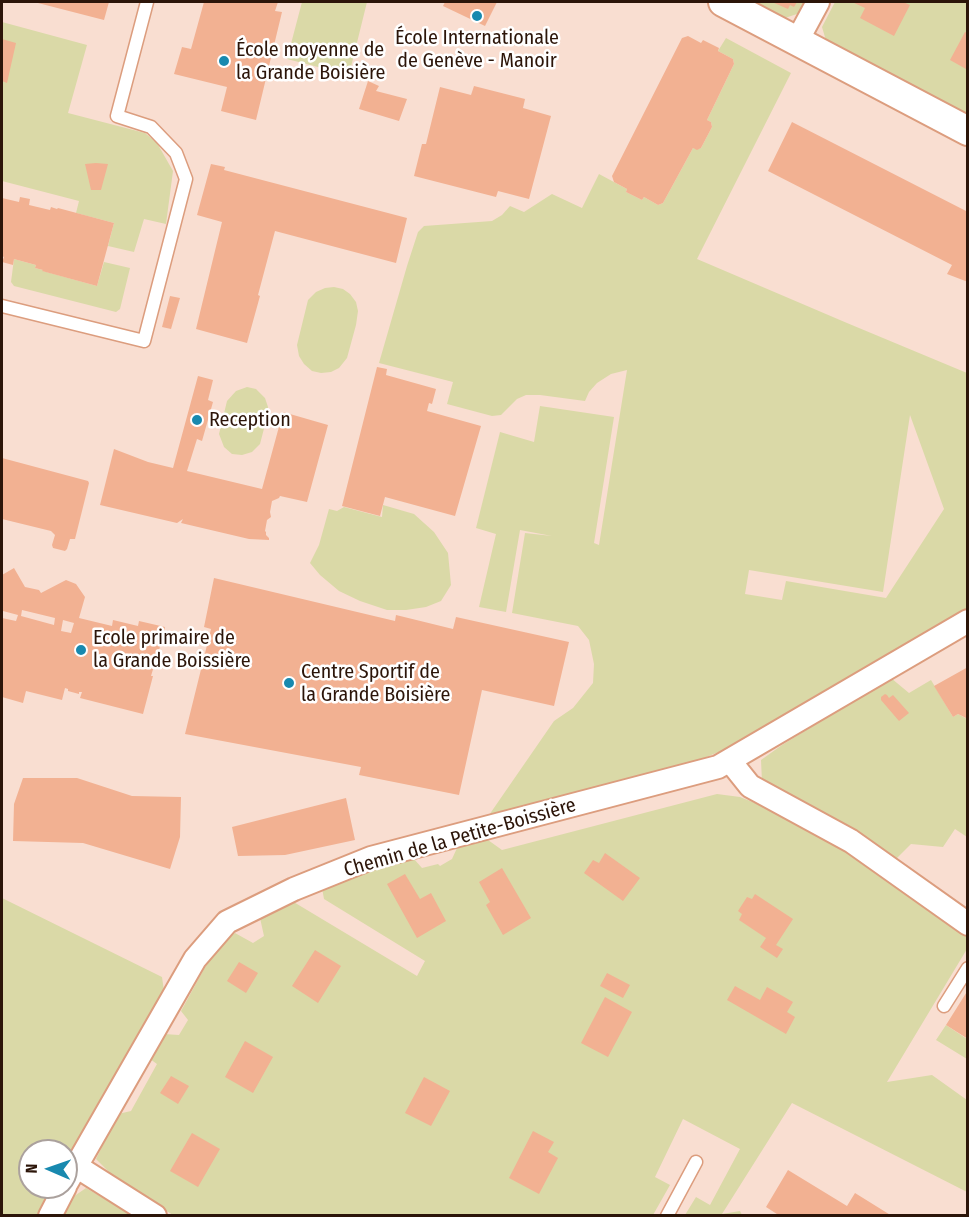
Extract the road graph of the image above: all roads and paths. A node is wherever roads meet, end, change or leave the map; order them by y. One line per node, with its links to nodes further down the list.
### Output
1 (147, 2): 6 (lane)
2 (723, 2): 4 (street)
3 (818, 2): 4 (street)
4 (797, 41): 5 (street)
5 (968, 130)
6 (2, 306)
7 (968, 621): 8 (street, Chemin de la Petite-Boissière)
8 (730, 761): 9 (street); 13 (street, Chemin de la Petite-Boissière)
9 (968, 924)
10 (968, 968): 11 (lane)
11 (944, 1006)
12 (696, 1162): 18 (lane)
13 (78, 1163)
14 (78, 1183): 17 (street)
15 (58, 1199): 16 (street, Chemin de la Petite-Boissière)
16 (50, 1215)
17 (155, 1215)
18 (667, 1215)

